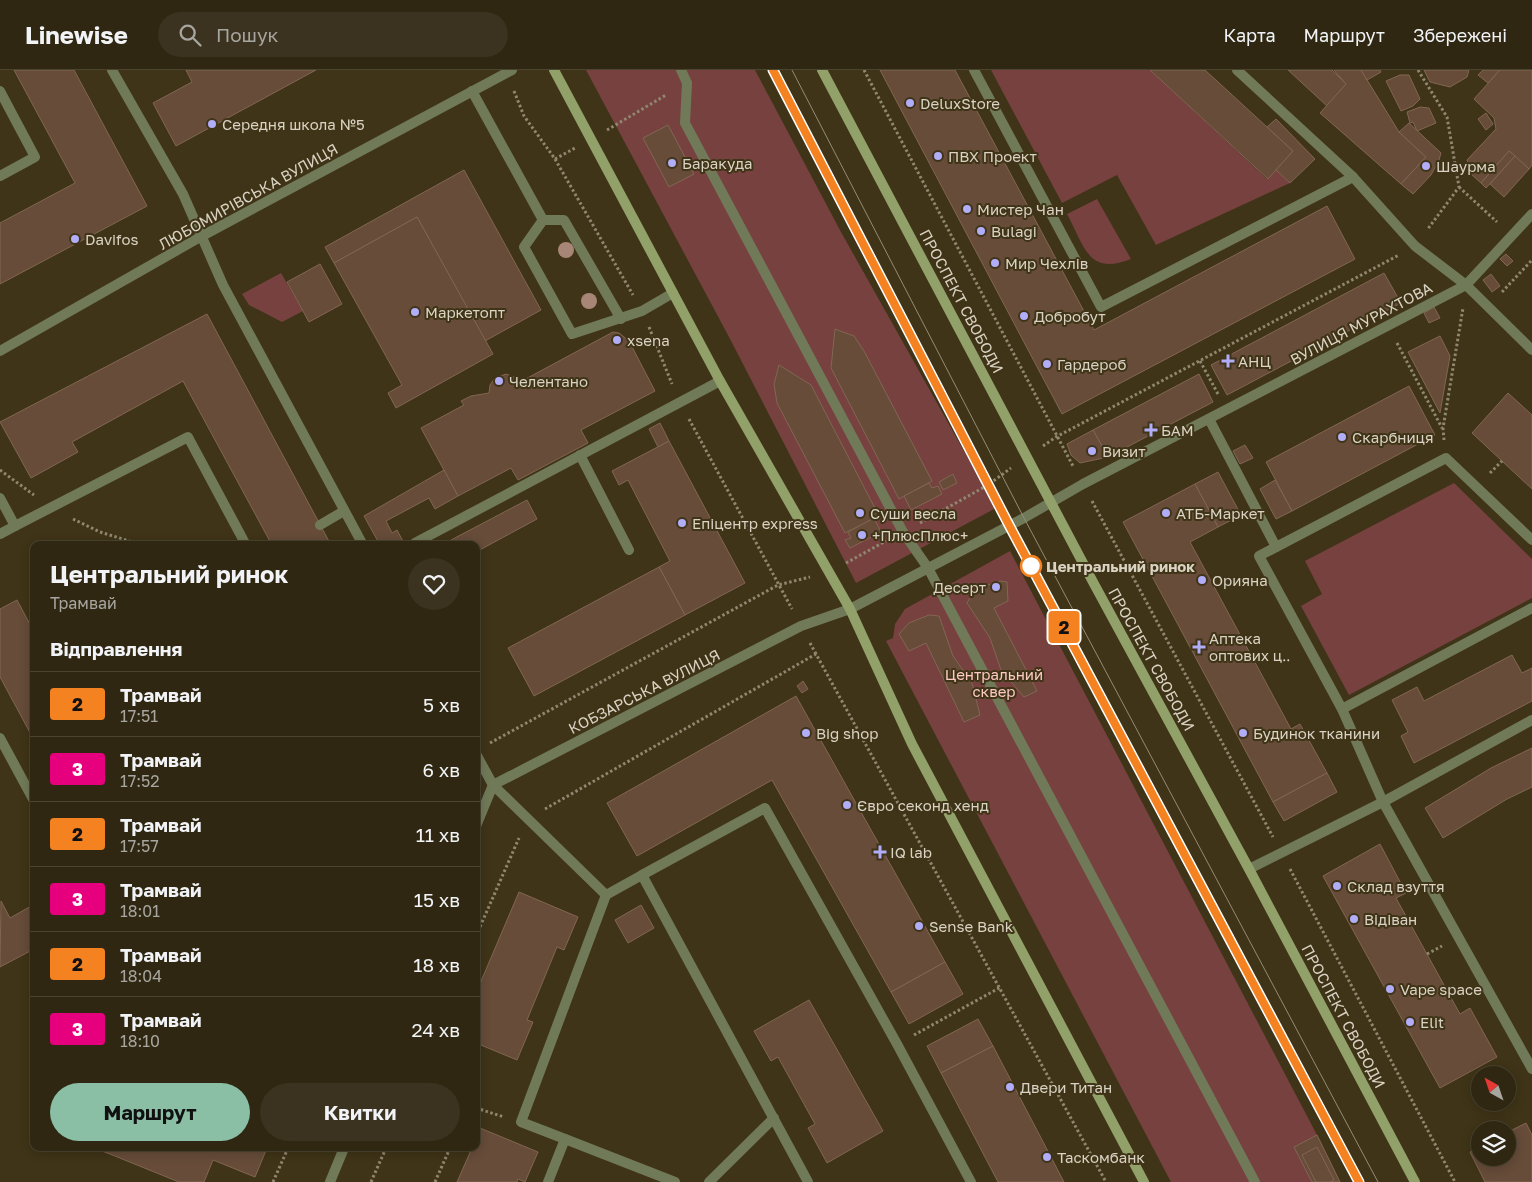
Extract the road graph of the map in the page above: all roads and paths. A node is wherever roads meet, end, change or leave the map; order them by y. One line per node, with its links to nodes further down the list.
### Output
1 (112, 70): 21 (street)
2 (554, 70): 13 (main road)
3 (680, 70): 10 (street)
4 (822, 70): 40 (main road, ПРОСПЕКТ СВОБОДИ)
5 (864, 70): 38 (path)
6 (974, 70): 16 (street)
7 (1237, 70): 16 (street)
8 (1418, 70): 17 (path)
9 (509, 72): 12 (street, ЛЮБОМИРІВСЬКА ВУЛИЦЯ); 14 (path)
10 (687, 83): 13 (path); 48 (street)
11 (0, 91): 15 (street)
12 (472, 91): 19 (street); 21 (street, ЛЮБОМИРІВСЬКА ВУЛИЦЯ)
13 (591, 139): 14 (path); 25 (main road)
14 (555, 159): 27 (path)
15 (0, 176)
16 (1353, 178): 22 (street)
17 (1459, 187): 20 (path); 22 (path)
18 (1532, 214): 20 (street, ВУЛИЦЯ МУРАХТОВА)
19 (543, 220): 28 (street); 28 (street)
20 (1512, 235): 24 (street, ВУЛИЦЯ МУРАХТОВА)
21 (202, 236): 31 (street, ЛЮБОМИРІВСЬКА ВУЛИЦЯ); 45 (street)
22 (1415, 246): 24 (street); 32 (path)
23 (1532, 260): 26 (path)
24 (1466, 285): 26 (street); 29 (street, ВУЛИЦЯ МУРАХТОВА); 37 (path)
25 (673, 293): 27 (street); 33 (main road)
26 (1489, 307): 30 (street)
27 (642, 311): 28 (street); 34 (path)
28 (621, 319)
29 (1389, 326): 35 (street, ВУЛИЦЯ МУРАХТОВА); 37 (path)
30 (1532, 350)
31 (0, 351)
32 (1200, 361): 35 (path); 38 (path)
33 (720, 381): 34 (street); 57 (main road)
34 (680, 402): 39 (street); 58 (path)
35 (1226, 410): 36 (street, ВУЛИЦЯ МУРАХТОВА)
36 (1209, 419): 42 (street, ВУЛИЦЯ МУРАХТОВА); 54 (street)
37 (1442, 428): 41 (path)
38 (1056, 437): 40 (path); 42 (path)
39 (580, 455): 53 (street); 55 (street)
40 (1028, 457): 44 (main road, ПРОСПЕКТ СВОБОДИ); 48 (path)
41 (1446, 458): 50 (street); 54 (street)
42 (1083, 484): 44 (street, ВУЛИЦЯ МУРАХТОВА); 72 (path)
43 (0, 498): 47 (street)
44 (1051, 503): 56 (street, ВУЛИЦЯ МУРАХТОВА); 73 (main road, ПРОСПЕКТ СВОБОДИ)
45 (344, 511): 46 (street); 52 (street)
46 (320, 525)
47 (15, 526): 49 (street); 51 (street)
48 (903, 532): 56 (street); 57 (path)
49 (0, 534)
50 (1532, 540)
51 (244, 541)
52 (361, 541)
53 (419, 541)
54 (1276, 547): 63 (street)
55 (629, 550)
56 (928, 568): 60 (street, КОБЗАРСЬКА ВУЛИЦЯ); 98 (street)
57 (829, 572): 58 (path); 60 (main road)
58 (778, 585): 61 (path); 66 (path)
59 (1532, 608): 63 (street)
60 (850, 609): 61 (street, КОБЗАРСЬКА ВУЛИЦЯ); 97 (main road)
61 (801, 626): 62 (path); 68 (street, КОБЗАРСЬКА ВУЛИЦЯ)
62 (816, 654)
63 (1342, 709): 70 (street)
64 (1532, 720): 70 (street)
65 (0, 738): 69 (street)
66 (485, 746)
67 (480, 761): 68 (street)
68 (493, 785): 71 (street); 75 (street)
69 (30, 794)
70 (1383, 802): 72 (street); 78 (street)
71 (480, 816)
72 (1281, 852): 73 (street); 100 (path)
73 (1249, 870): 99 (main road, ПРОСПЕКТ СВОБОДИ)
74 (642, 875): 75 (street); 77 (street); 81 (street)
75 (606, 895): 82 (street)
76 (1001, 987): 77 (path)
77 (897, 1044): 96 (street)
78 (1529, 1055): 79 (street)
79 (1532, 1069)
80 (480, 1109): 82 (path)
81 (774, 1118): 94 (street); 95 (street)
82 (521, 1122): 83 (street)
83 (565, 1140): 92 (street); 93 (street)
84 (287, 1151): 88 (path)
85 (343, 1151): 89 (street)
86 (385, 1151): 90 (path)
87 (449, 1151): 91 (path)
88 (273, 1182)
89 (330, 1182)
90 (372, 1182)
91 (435, 1182)
92 (548, 1182)
93 (675, 1182)
94 (709, 1182)
95 (808, 1182)
96 (971, 1182)
97 (1144, 1182)
98 (1255, 1182)
99 (1415, 1182)
100 (1455, 1182)

